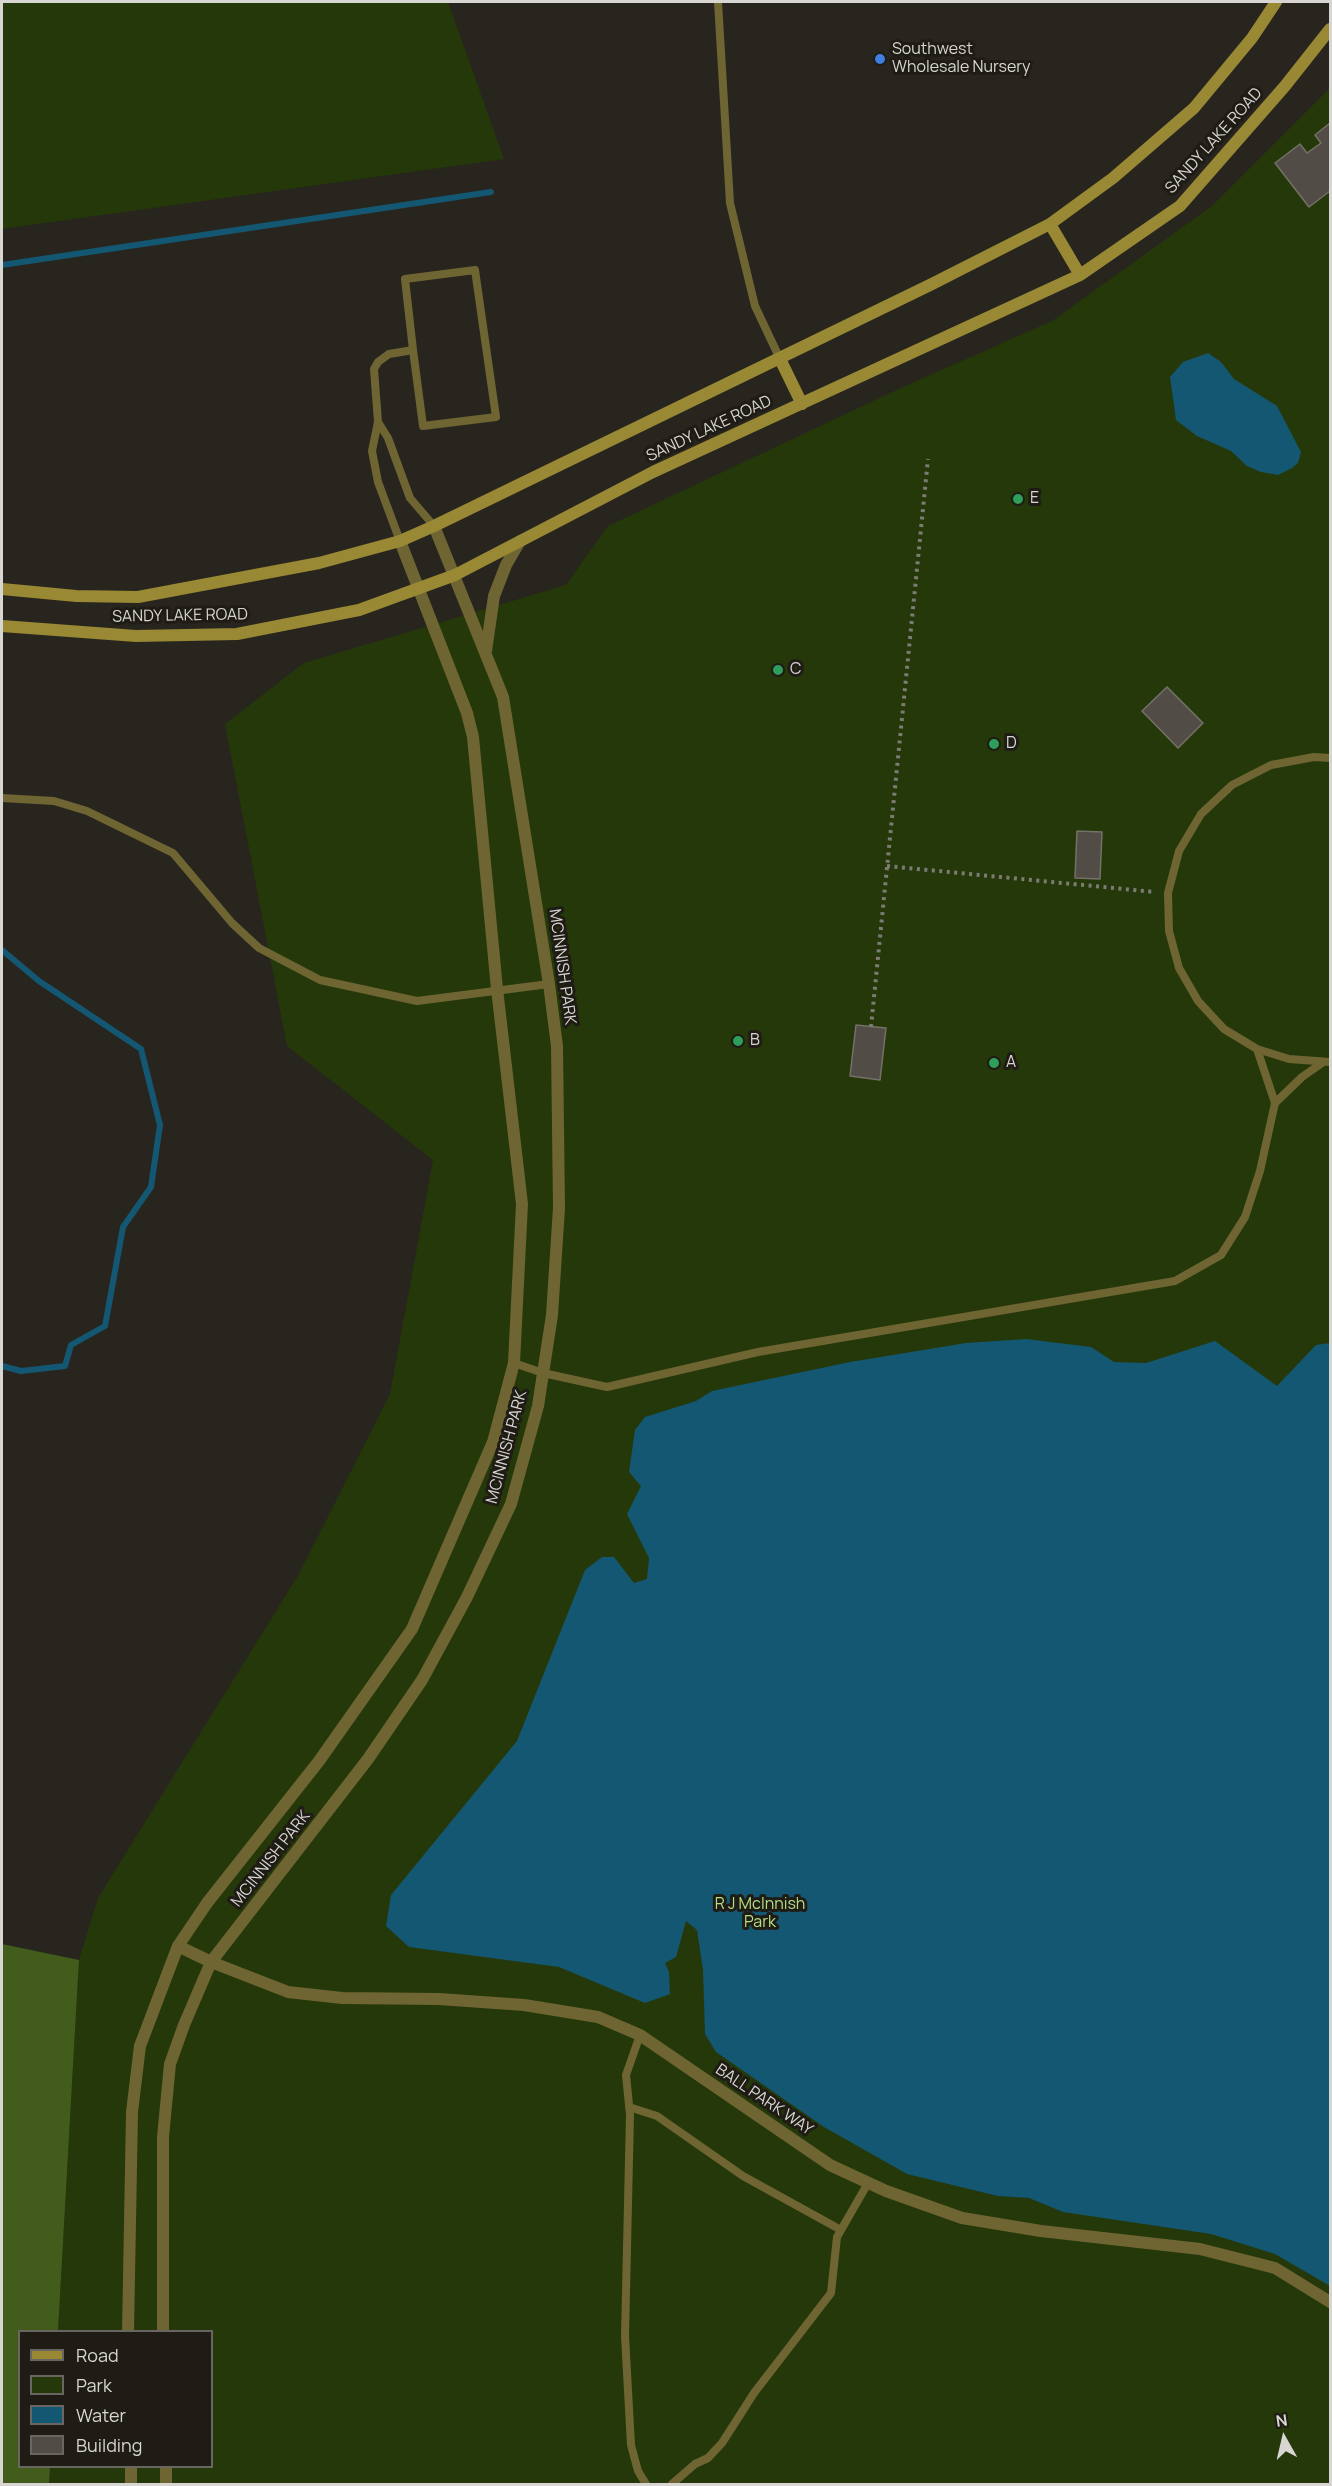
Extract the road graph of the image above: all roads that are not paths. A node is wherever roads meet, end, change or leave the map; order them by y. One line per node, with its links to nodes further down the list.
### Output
1 (718, 2): 7 (lane)
2 (1276, 2): 4 (main road, SANDY LAKE ROAD)
3 (1330, 29): 5 (main road, SANDY LAKE ROAD)
4 (1050, 224): 5 (main road); 7 (main road, SANDY LAKE ROAD)
5 (1080, 275): 8 (main road, SANDY LAKE ROAD)
6 (413, 350): 6 (lane); 9 (lane)
7 (780, 359): 8 (main road); 10 (main road, SANDY LAKE ROAD)
8 (802, 404): 12 (main road, SANDY LAKE ROAD)
9 (378, 422): 10 (lane); 11 (lane)
10 (434, 526): 11 (main road, SANDY LAKE ROAD); 13 (street, MCINNISH PARK)
11 (400, 541): 14 (main road, SANDY LAKE ROAD); 15 (street, MCINNISH PARK)
12 (520, 541): 13 (main road, SANDY LAKE ROAD); 17 (street)
13 (455, 575): 15 (main road, SANDY LAKE ROAD); 17 (street, MCINNISH PARK)
14 (2, 589)
15 (418, 589): 16 (main road, SANDY LAKE ROAD); 21 (street, MCINNISH PARK)
16 (2, 626)
17 (486, 652): 20 (street, MCINNISH PARK)
18 (1330, 758): 22 (lane)
19 (2, 798): 21 (lane)
20 (549, 984): 21 (lane); 26 (street, MCINNISH PARK)
21 (496, 988): 25 (street, MCINNISH PARK)
22 (1257, 1049): 23 (lane); 24 (lane)
23 (1326, 1062): 24 (lane)
24 (1275, 1103): 26 (lane)
25 (514, 1363): 26 (lane); 27 (street, MCINNISH PARK)
26 (543, 1373): 28 (street, MCINNISH PARK)
27 (178, 1946): 28 (street, BALL PARK WAY); 34 (street, MCINNISH PARK)
28 (211, 1962): 29 (street, BALL PARK WAY); 35 (street, MCINNISH PARK)
29 (640, 2036): 30 (lane); 31 (street, BALL PARK WAY)
30 (629, 2107): 32 (lane); 40 (lane)
31 (868, 2183): 32 (lane); 33 (street, BALL PARK WAY)
32 (841, 2230): 41 (lane)
33 (1330, 2302)
34 (128, 2330)
35 (163, 2330)
36 (131, 2468): 38 (street)
37 (166, 2468): 39 (street)
38 (131, 2484)
39 (166, 2484)
40 (646, 2484)
41 (672, 2484)

